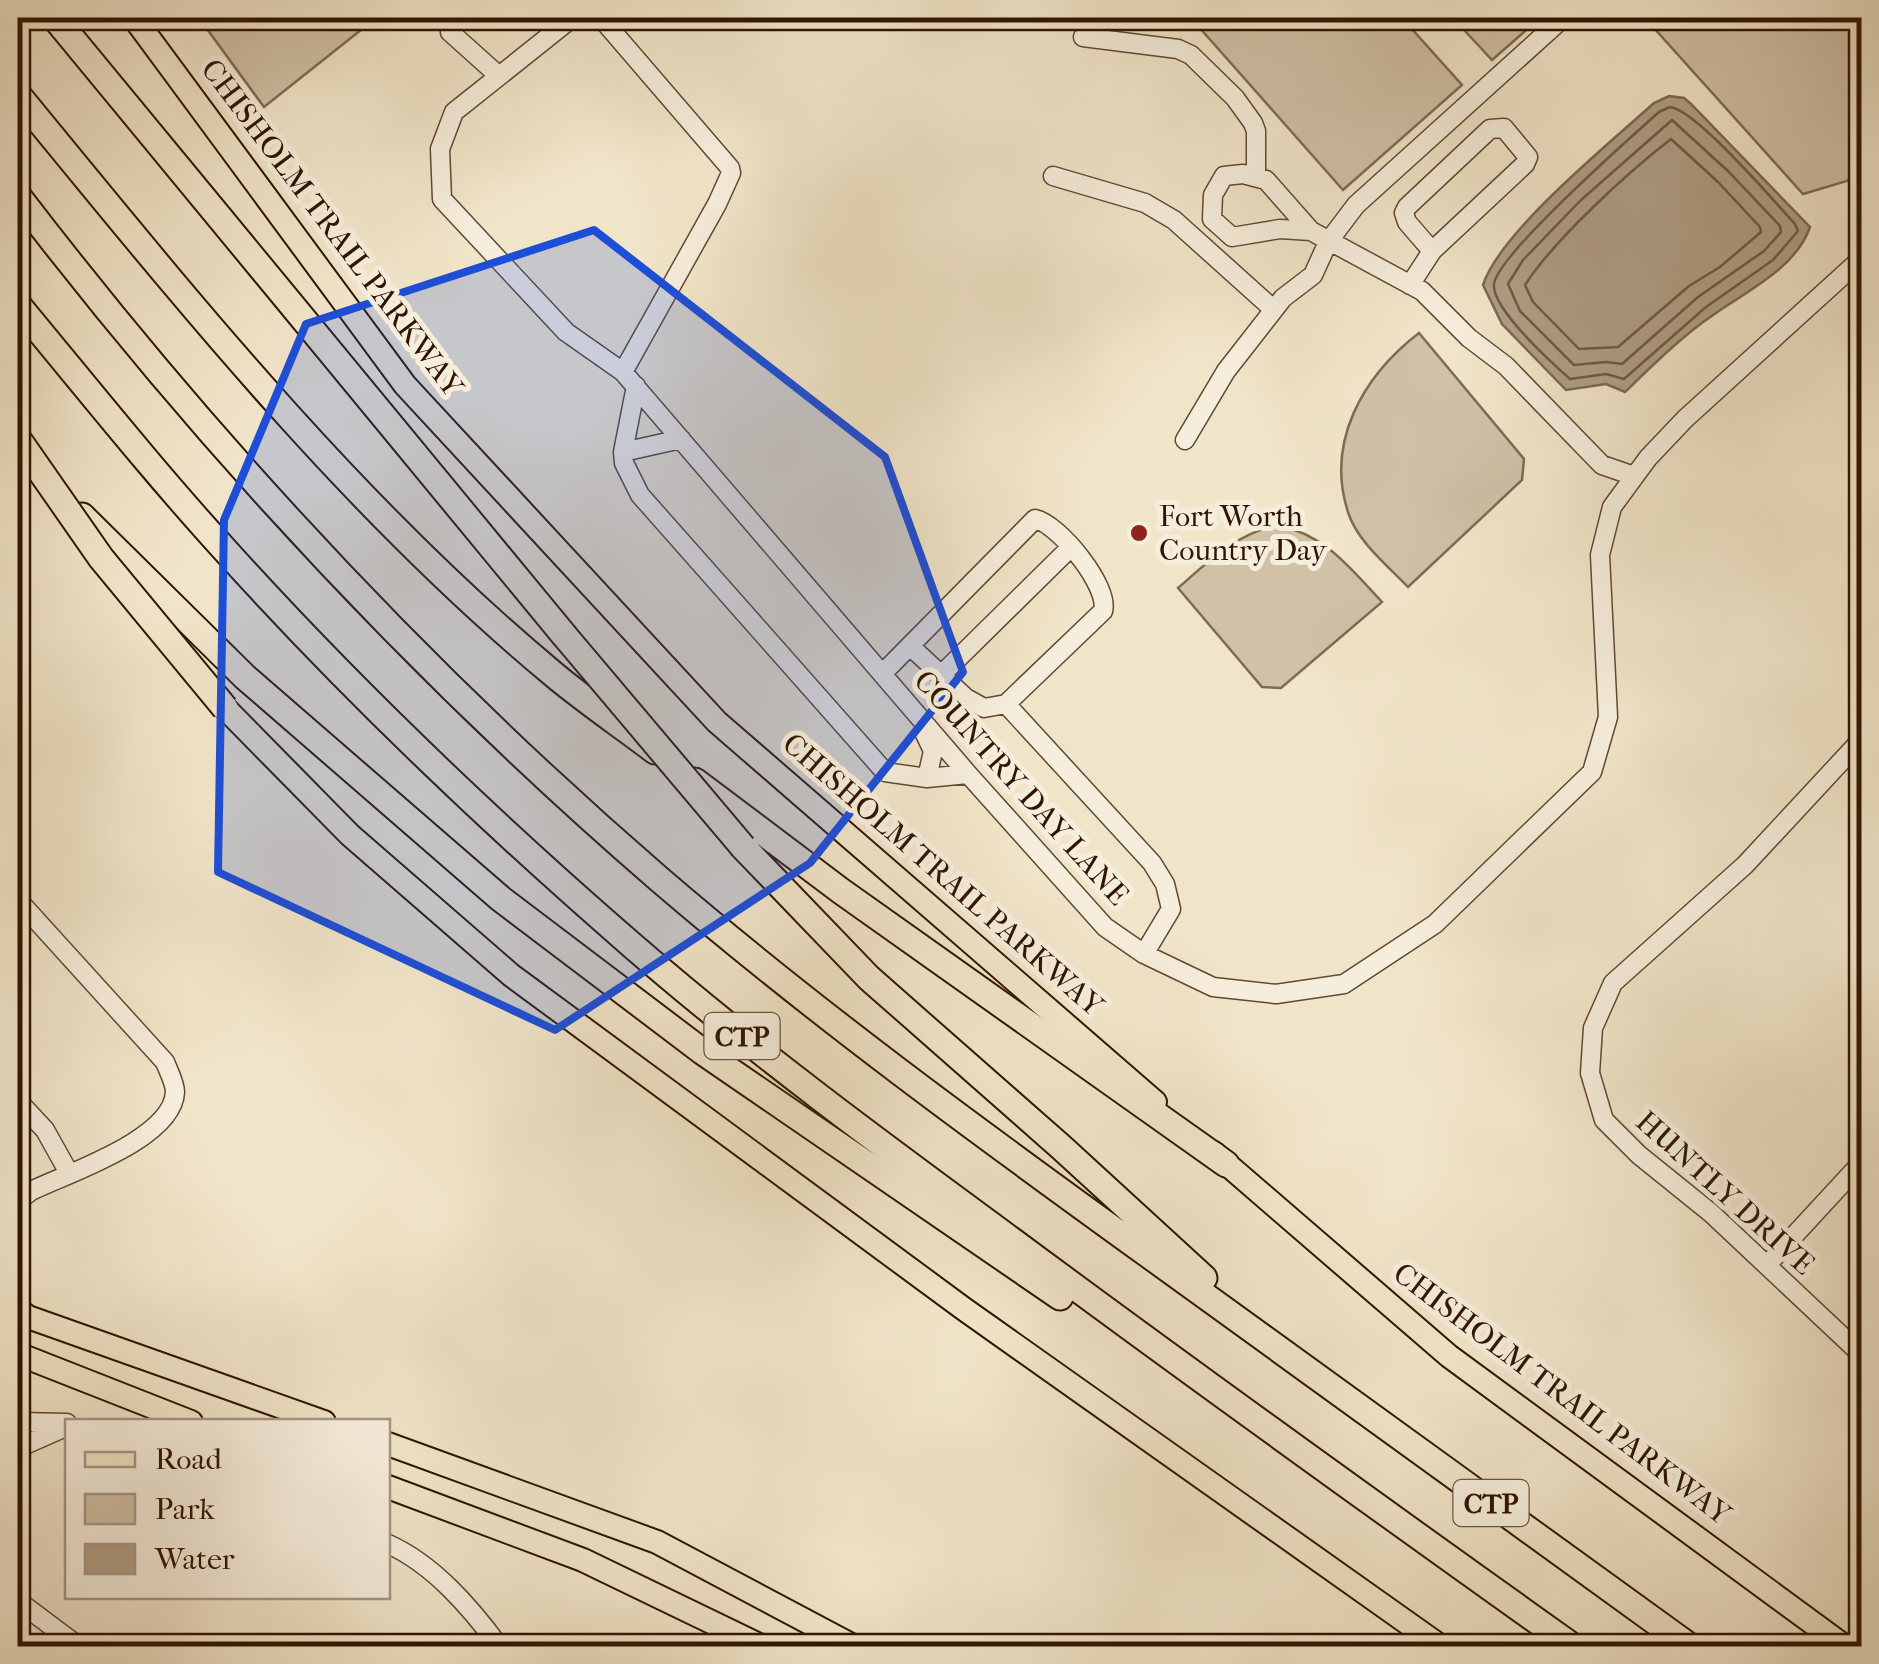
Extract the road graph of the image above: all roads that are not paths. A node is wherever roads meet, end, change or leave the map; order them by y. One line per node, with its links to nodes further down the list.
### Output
1 (55, 18): 47 (highway, bridge)
2 (134, 18): 40 (main road, CHISHOLM TRAIL PARKWAY)
3 (452, 18): 8 (street)
4 (572, 18): 8 (street)
5 (600, 18): 20 (street)
6 (1564, 18): 14 (street)
7 (1083, 37): 11 (street)
8 (499, 76): 20 (street, COUNTRY DAY LANE)
9 (18, 94): 40 (highway)
10 (1053, 176): 19 (street)
11 (1256, 178): 13 (street); 13 (street)
12 (18, 196): 47 (highway, CTP)
13 (1311, 230): 14 (street)
14 (1328, 242): 17 (street); 19 (street)
15 (1432, 251): 15 (street); 17 (street)
16 (1862, 258): 25 (street, COUNTRY DAY LANE)
17 (1410, 285): 25 (street)
18 (18, 305): 48 (highway, CTP)
19 (1273, 309): 22 (street)
20 (629, 379): 21 (street, COUNTRY DAY LANE); 24 (street)
21 (682, 440): 24 (street); 28 (street, COUNTRY DAY LANE)
22 (1184, 440)
23 (18, 442): 31 (highway, bridge); 48 (highway)
24 (623, 452): 35 (street)
25 (1634, 476): 37 (street, COUNTRY DAY LANE)
26 (1071, 547): 27 (street); 29 (street); 30 (street)
27 (910, 646): 28 (street); 29 (street)
28 (882, 674): 32 (street, COUNTRY DAY LANE)
29 (940, 676): 30 (street)
30 (1006, 704): 37 (street)
31 (225, 708): 63 (main road)
32 (914, 710): 34 (street, COUNTRY DAY LANE); 35 (street)
33 (1862, 739): 43 (street, HUNTLY DRIVE)
34 (968, 774): 35 (street); 37 (street, COUNTRY DAY LANE)
35 (926, 778)
36 (18, 900): 41 (street)
37 (1144, 954)
38 (18, 1101): 41 (street)
39 (1862, 1162): 43 (street)
40 (1226, 1164): 66 (main road, CHISHOLM TRAIL PARKWAY)
41 (68, 1173): 42 (street)
42 (18, 1201)
43 (1767, 1265): 46 (street, HUNTLY DRIVE)
44 (18, 1310): 50 (main road)
45 (18, 1354): 49 (main road)
46 (1862, 1355)
47 (1292, 1359): 65 (highway, CTP)
48 (1197, 1379): 64 (highway, CTP)
49 (183, 1419)
50 (316, 1419)
51 (18, 1422): 52 (street)
52 (65, 1425)
53 (65, 1426): 55 (street)
54 (390, 1445): 62 (main road)
55 (18, 1448)
56 (390, 1488): 61 (main road)
57 (390, 1545): 60 (street)
58 (18, 1602): 59 (street)
59 (78, 1646)
60 (499, 1646)
61 (761, 1646)
62 (854, 1646)
63 (1440, 1646)
64 (1572, 1646)
65 (1690, 1646)
66 (1844, 1646)

